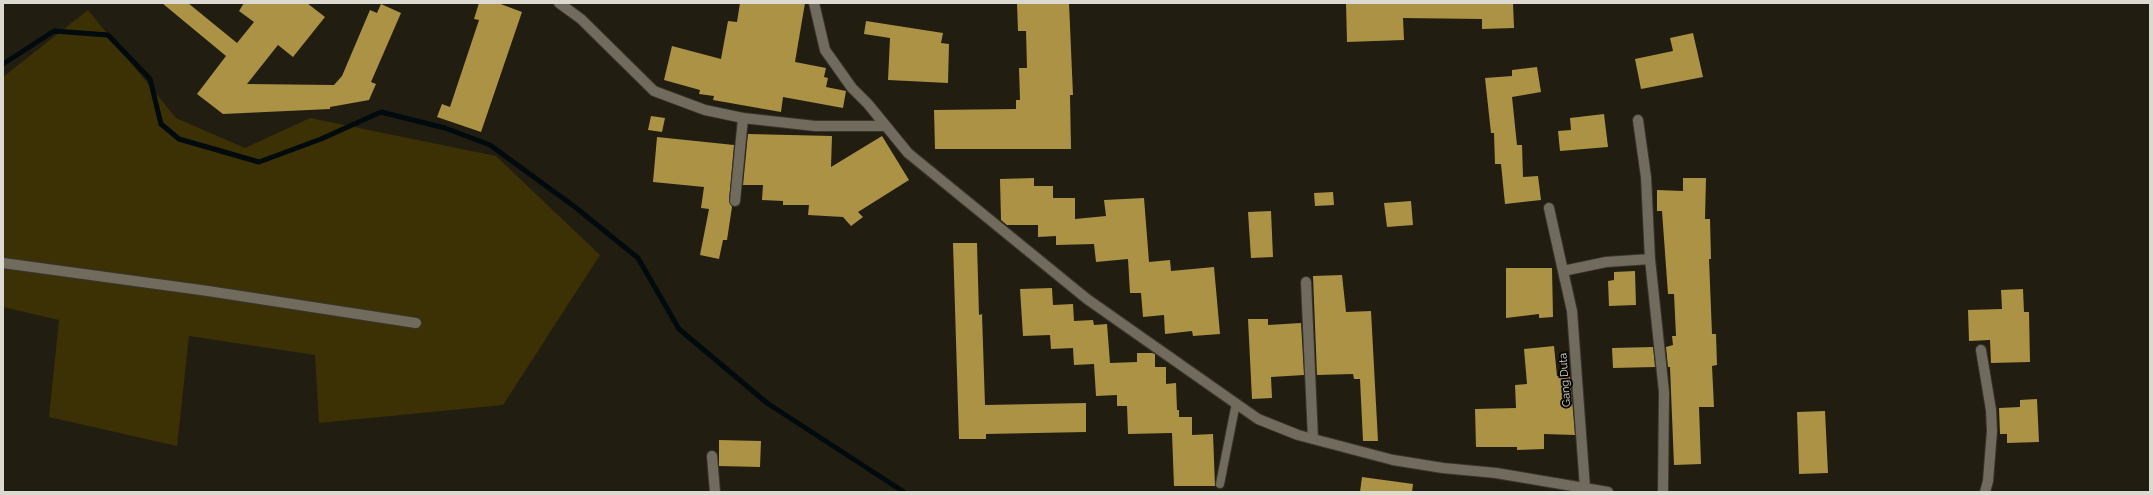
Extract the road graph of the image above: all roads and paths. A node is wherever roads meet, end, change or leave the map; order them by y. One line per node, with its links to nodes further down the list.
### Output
1 (559, 3): 3 (street)
2 (814, 3): 5 (street)
3 (744, 118): 5 (street); 6 (street)
4 (1638, 120): 8 (street)
5 (884, 126): 14 (street)
6 (735, 201)
7 (1549, 208): 10 (street, Gang Duta)
8 (1650, 259): 10 (street); 21 (street)
9 (3, 264): 12 (street)
10 (1563, 271): 18 (street, Gang Duta)
11 (1306, 282): 15 (street)
12 (416, 323)
13 (1980, 350): 22 (street)
14 (1236, 403): 15 (street); 17 (lane)
15 (1313, 440): 18 (street)
16 (712, 456): 19 (street)
17 (1220, 484)
18 (1584, 490): 20 (street)
19 (715, 492)
20 (1608, 492)
21 (1663, 492)
22 (1985, 492)

